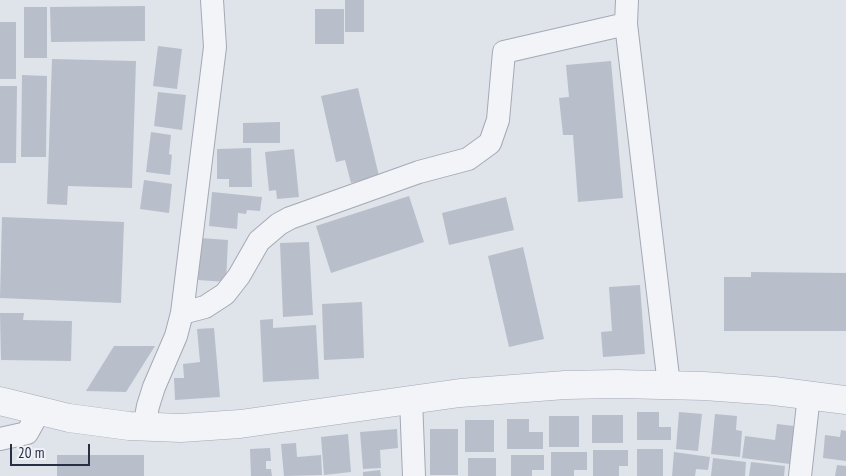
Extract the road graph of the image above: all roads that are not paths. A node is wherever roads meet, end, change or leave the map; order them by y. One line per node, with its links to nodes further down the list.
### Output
1 (215, 0): 4 (street)
2 (627, 0): 3 (street)
3 (626, 24): 4 (street); 5 (street)
4 (182, 312): 11 (street)
5 (669, 385): 6 (street); 7 (street)
6 (809, 395): 8 (street); 14 (street)
7 (411, 399): 11 (street); 13 (street)
8 (846, 400)
9 (0, 401): 10 (street)
10 (39, 412): 11 (street); 12 (street)
11 (144, 427)
12 (0, 439)
13 (414, 476)
14 (800, 476)

